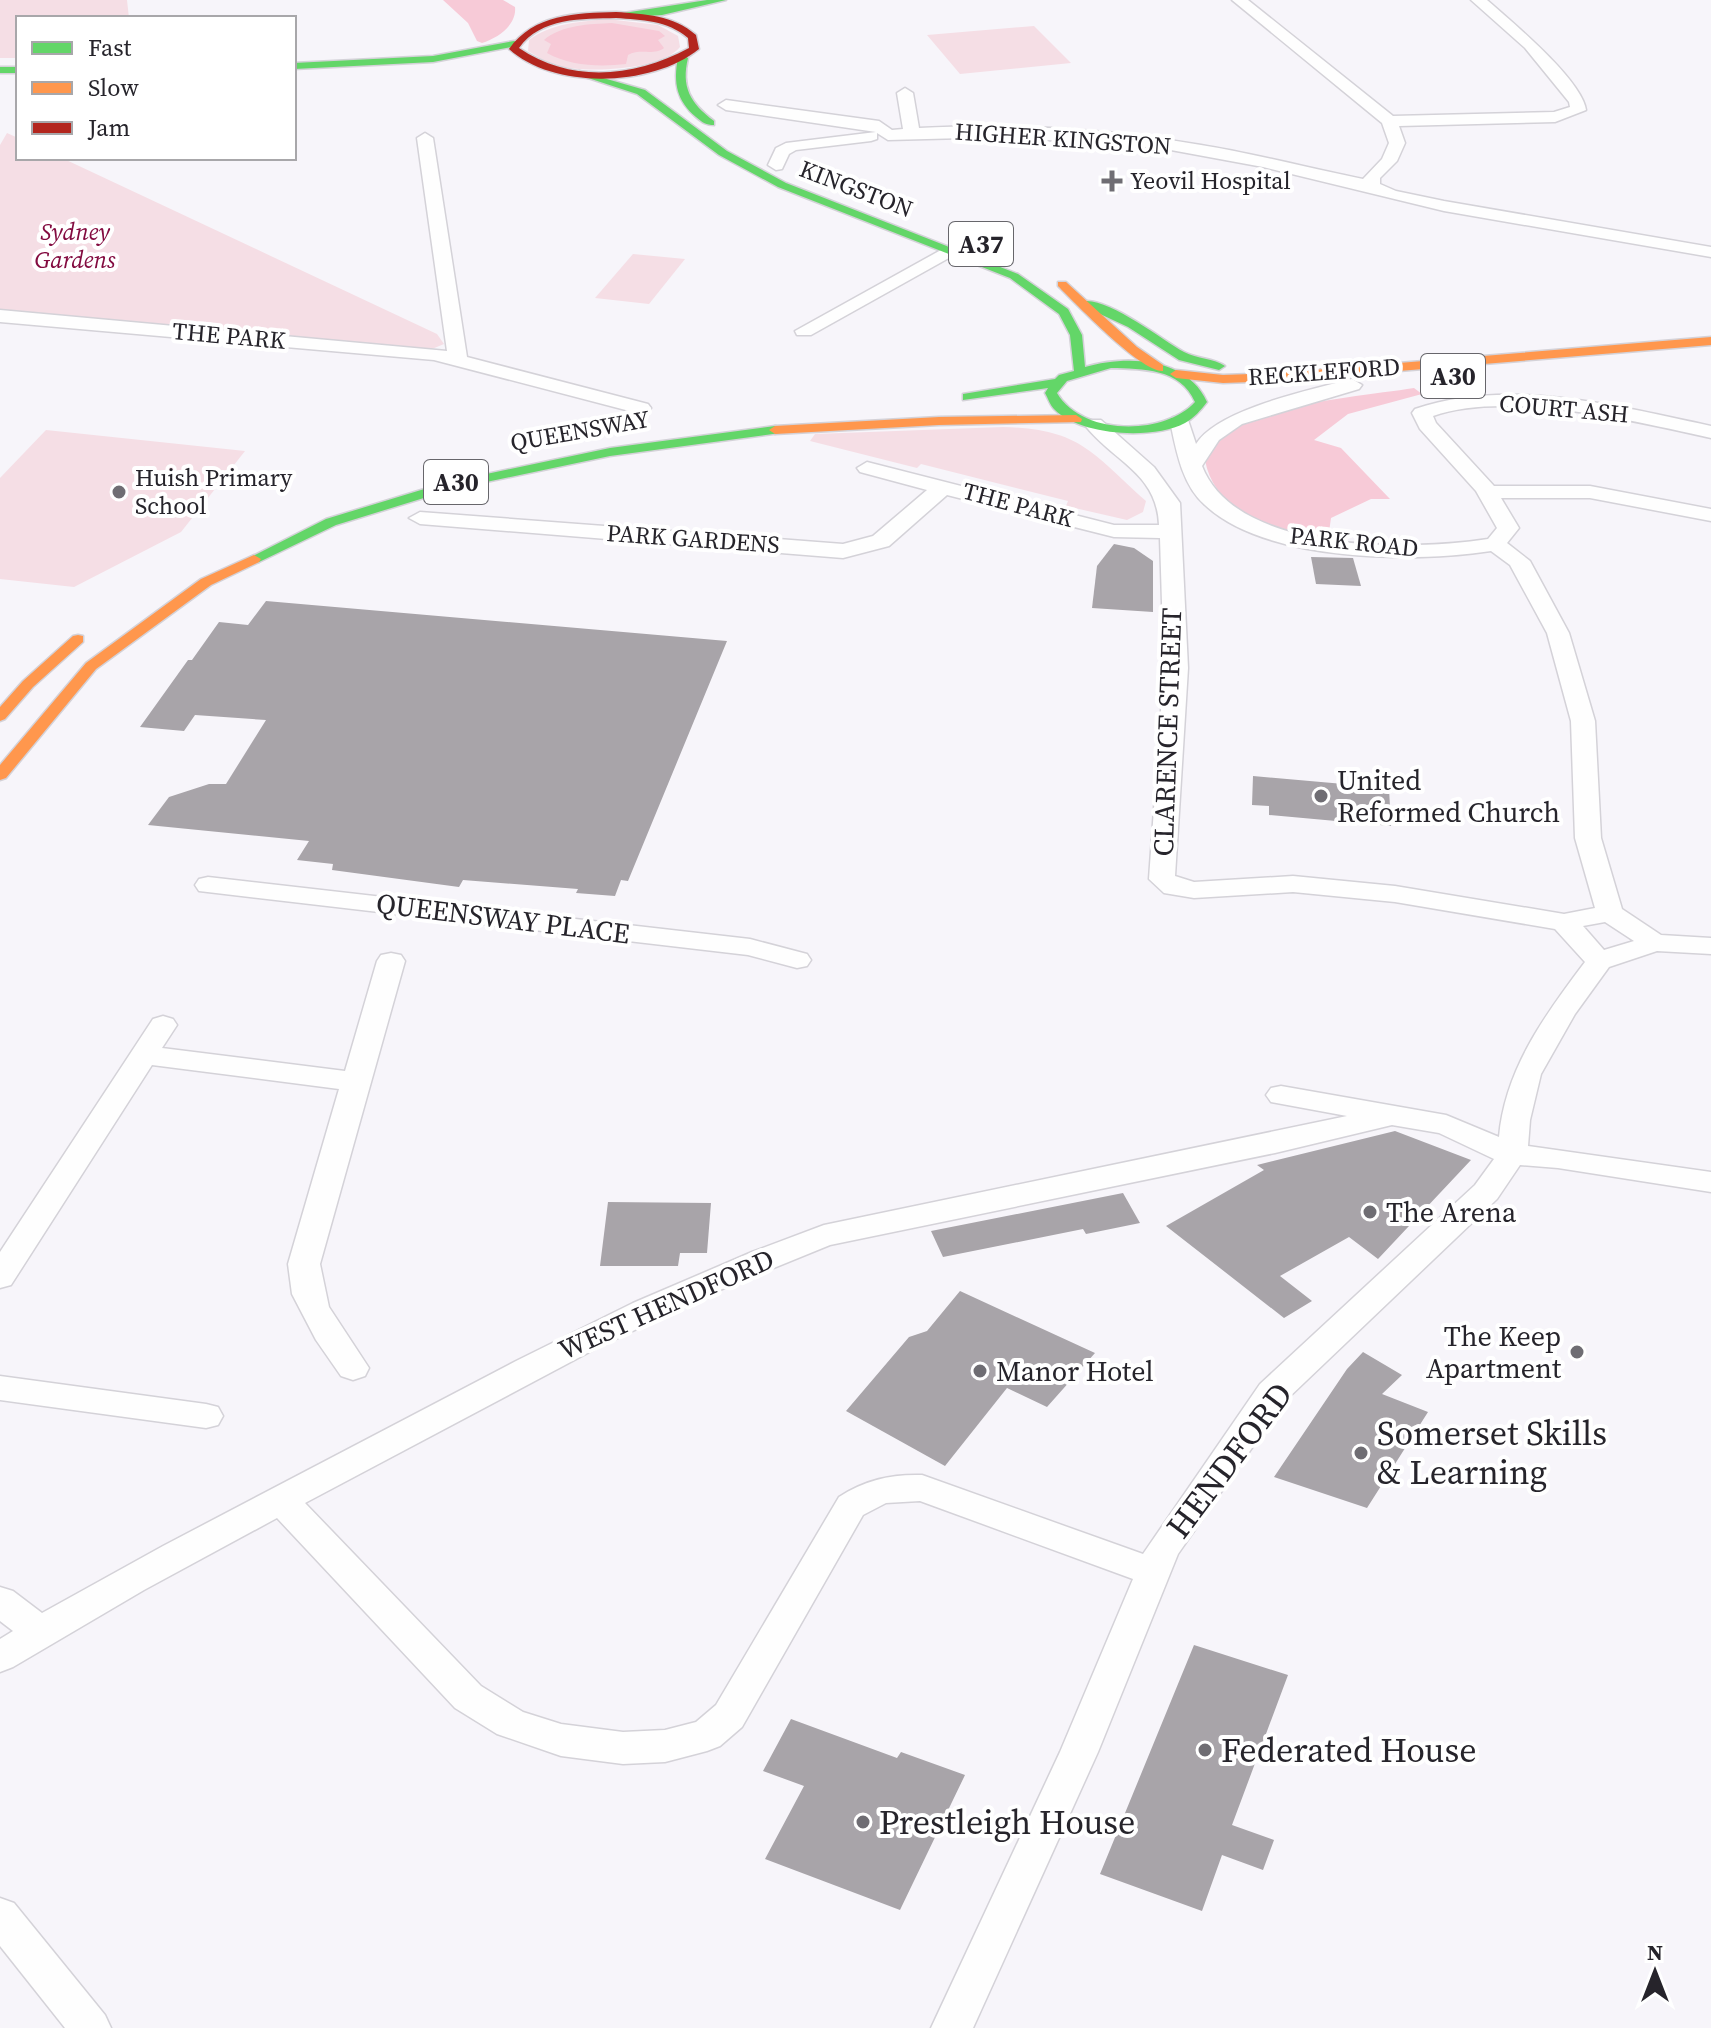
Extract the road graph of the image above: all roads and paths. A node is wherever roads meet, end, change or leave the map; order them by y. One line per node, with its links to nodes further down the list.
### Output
1 (723, 0): 4 (main road); 7 (main road)
2 (1239, 0): 16 (street)
3 (1478, 0): 16 (street)
4 (616, 15): 5 (main road); 7 (main road)
5 (584, 17): 6 (main road); 6 (main road)
6 (530, 30): 8 (main road)
7 (687, 30): 10 (main road, A37)
8 (514, 44): 9 (main road); 12 (main road)
9 (443, 58): 11 (main road); 12 (main road)
10 (683, 58): 13 (main road, A37); 20 (main road, KINGSTON / A37)
11 (296, 66)
12 (540, 66): 13 (main road, A37)
13 (582, 73): 22 (main road, KINGSTON / A37)
14 (905, 93): 17 (street)
15 (737, 108): 18 (street, HIGHER KINGSTON)
16 (1389, 121): 21 (street)
17 (912, 133): 18 (street, HIGHER KINGSTON); 21 (street, HIGHER KINGSTON)
18 (888, 135): 20 (street)
19 (425, 138): 31 (street)
20 (776, 165): 24 (main road, KINGSTON / A37)
21 (1371, 186): 23 (street, HIGHER KINGSTON)
22 (950, 250): 25 (main road, KINGSTON / A37); 27 (street)
23 (1711, 252)
24 (1089, 304): 32 (main road); 35 (main road, KINGSTON / A37)
25 (1059, 308): 28 (main road); 34 (main road, KINGSTON / A37)
26 (0, 316): 31 (street, THE PARK)
27 (804, 331)
28 (1054, 339)
29 (1711, 341): 32 (main road, RECKLEFORD / A30)
30 (1711, 356): 37 (main road, RECKLEFORD / A30)
31 (458, 359): 39 (street, THE PARK)
32 (1414, 365): 35 (main road, RECKLEFORD / A30)
33 (1027, 368): 36 (main road)
34 (1079, 369): 35 (main road, RECKLEFORD); 36 (main road)
35 (1168, 371): 41 (main road, KINGSTON)
36 (1056, 383): 42 (main road)
37 (1352, 385): 41 (main road, RECKLEFORD / A30); 46 (street, RECKLEFORD)
38 (892, 405): 44 (main road, QUEENSWAY)
39 (641, 408)
40 (1711, 409): 43 (street, COURT ASH)
41 (1189, 415): 42 (main road, RECKLEFORD); 46 (street, PARK ROAD)
42 (1085, 421): 54 (street, CLARENCE STREET); 58 (main road, QUEENSWAY / A30)
43 (1669, 423): 45 (street, COURT ASH); 49 (street, COURT ASH)
44 (629, 430)
45 (1711, 432)
46 (1192, 466): 55 (street, PARK ROAD)
47 (867, 468): 48 (street, THE PARK)
48 (944, 486): 52 (street, PARK GARDENS); 54 (street, THE PARK)
49 (1489, 492): 51 (street); 55 (street)
50 (337, 499): 53 (main road)
51 (1711, 515)
52 (420, 518)
53 (282, 524)
54 (1169, 532): 61 (street, CLARENCE STREET)
55 (1495, 544): 60 (street)
56 (98, 624): 57 (main road)
57 (0, 716)
58 (0, 775)
59 (208, 885): 64 (street, QUEENSWAY PLACE)
60 (1610, 913): 61 (street); 62 (street)
61 (1564, 922): 66 (street)
62 (1655, 943): 63 (street); 66 (street)
63 (1711, 946)
64 (797, 960)
65 (391, 961): 69 (street)
66 (1599, 961): 72 (street, HENDFORD)
67 (163, 1025): 68 (street)
68 (144, 1055): 69 (street); 74 (street)
69 (356, 1082): 75 (street)
70 (1281, 1095): 71 (street)
71 (1393, 1115): 72 (street); 78 (street, WEST HENDFORD)
72 (1512, 1155): 73 (street); 79 (street, HENDFORD)
73 (1711, 1182)
74 (0, 1277)
75 (353, 1368)
76 (0, 1388): 77 (street)
77 (206, 1416)
78 (281, 1500): 79 (street); 81 (street, WEST HENDFORD)
79 (1154, 1572): 85 (street, HENDFORD)
80 (0, 1601): 81 (street)
81 (40, 1632): 82 (street, WEST HENDFORD)
82 (0, 1657)
83 (0, 1916): 84 (street)
84 (90, 2028)
85 (952, 2028)

